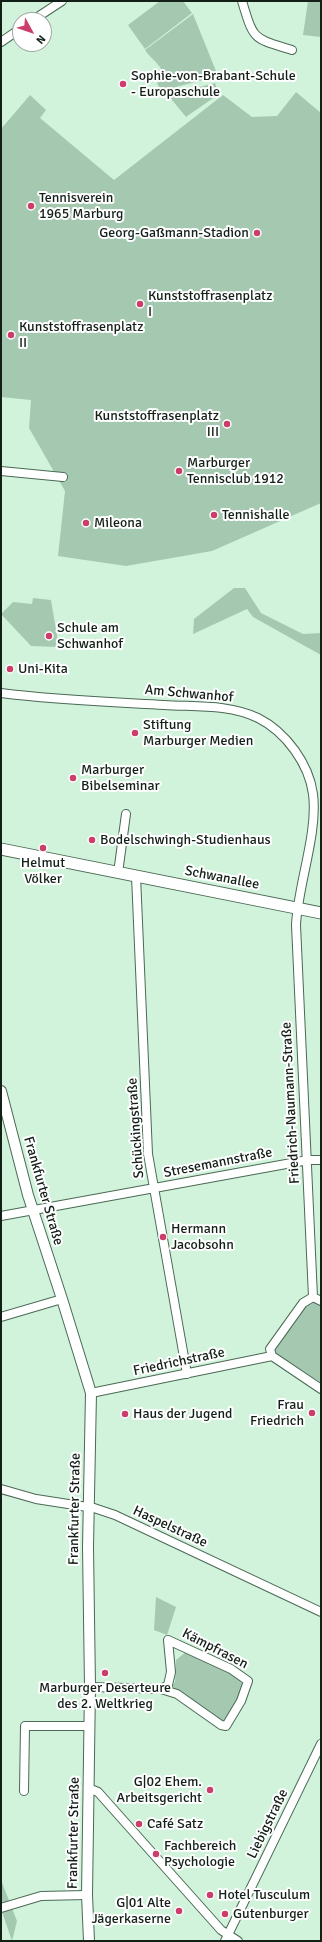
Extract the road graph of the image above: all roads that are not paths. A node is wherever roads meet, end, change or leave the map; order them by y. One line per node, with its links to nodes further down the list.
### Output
1 (62, 1): 3 (street)
2 (242, 1): 6 (street)
3 (46, 12)
4 (12, 34): 5 (street)
5 (1, 42)
6 (292, 50)
7 (1, 472): 8 (street)
8 (63, 477)
9 (1, 693): 14 (street, Am Schwanhof)
10 (126, 814): 12 (street)
11 (1, 849): 12 (main road, Schwanallee)
12 (118, 873): 13 (main road, Schwanallee)
13 (136, 876): 14 (main road, Schwanallee); 19 (street, Schückingstraße)
14 (298, 908): 15 (main road, Schwanallee); 17 (street, Friedrich-Naumann-Straße)
15 (321, 913)
16 (1, 1091): 20 (street, Frankfurter Straße)
17 (308, 1160): 18 (street, Stresemannstraße); 19 (street, Stresemannstraße); 22 (street, Friedrich-Naumann-Straße)
18 (321, 1160)
19 (154, 1188): 20 (street, Stresemannstraße); 27 (street, Schückingstraße)
20 (32, 1210): 21 (street, Stresemannstraße); 23 (street, Frankfurter Straße)
21 (1, 1216)
22 (313, 1297): 24 (street); 26 (street)
23 (62, 1298): 25 (street); 29 (street, Frankfurter Straße)
24 (321, 1301)
25 (1, 1317)
26 (272, 1356): 27 (street, Friedrichstraße); 28 (street)
27 (187, 1374): 29 (street, Friedrichstraße)
28 (321, 1389)
29 (90, 1393): 31 (street, Frankfurter Straße)
30 (1, 1490): 31 (street, Haspelstraße)
31 (89, 1507): 32 (street, Haspelstraße); 33 (street, Frankfurter Straße)
32 (321, 1612)
33 (90, 1687): 34 (street, Kämpfrasen); 35 (street, Frankfurter Straße)
34 (161, 1689): 34 (street, Kämpfrasen)
35 (89, 1726): 37 (street, Frankfurter Straße); 38 (street)
36 (321, 1744): 41 (street, Liebigstraße)
37 (88, 1788): 39 (street, Frankfurter Straße); 41 (street)
38 (24, 1791)
39 (87, 1895): 40 (street); 42 (street, Frankfurter Straße)
40 (1, 1908)
41 (227, 1938): 43 (street)
42 (89, 1941)
43 (238, 1941)

